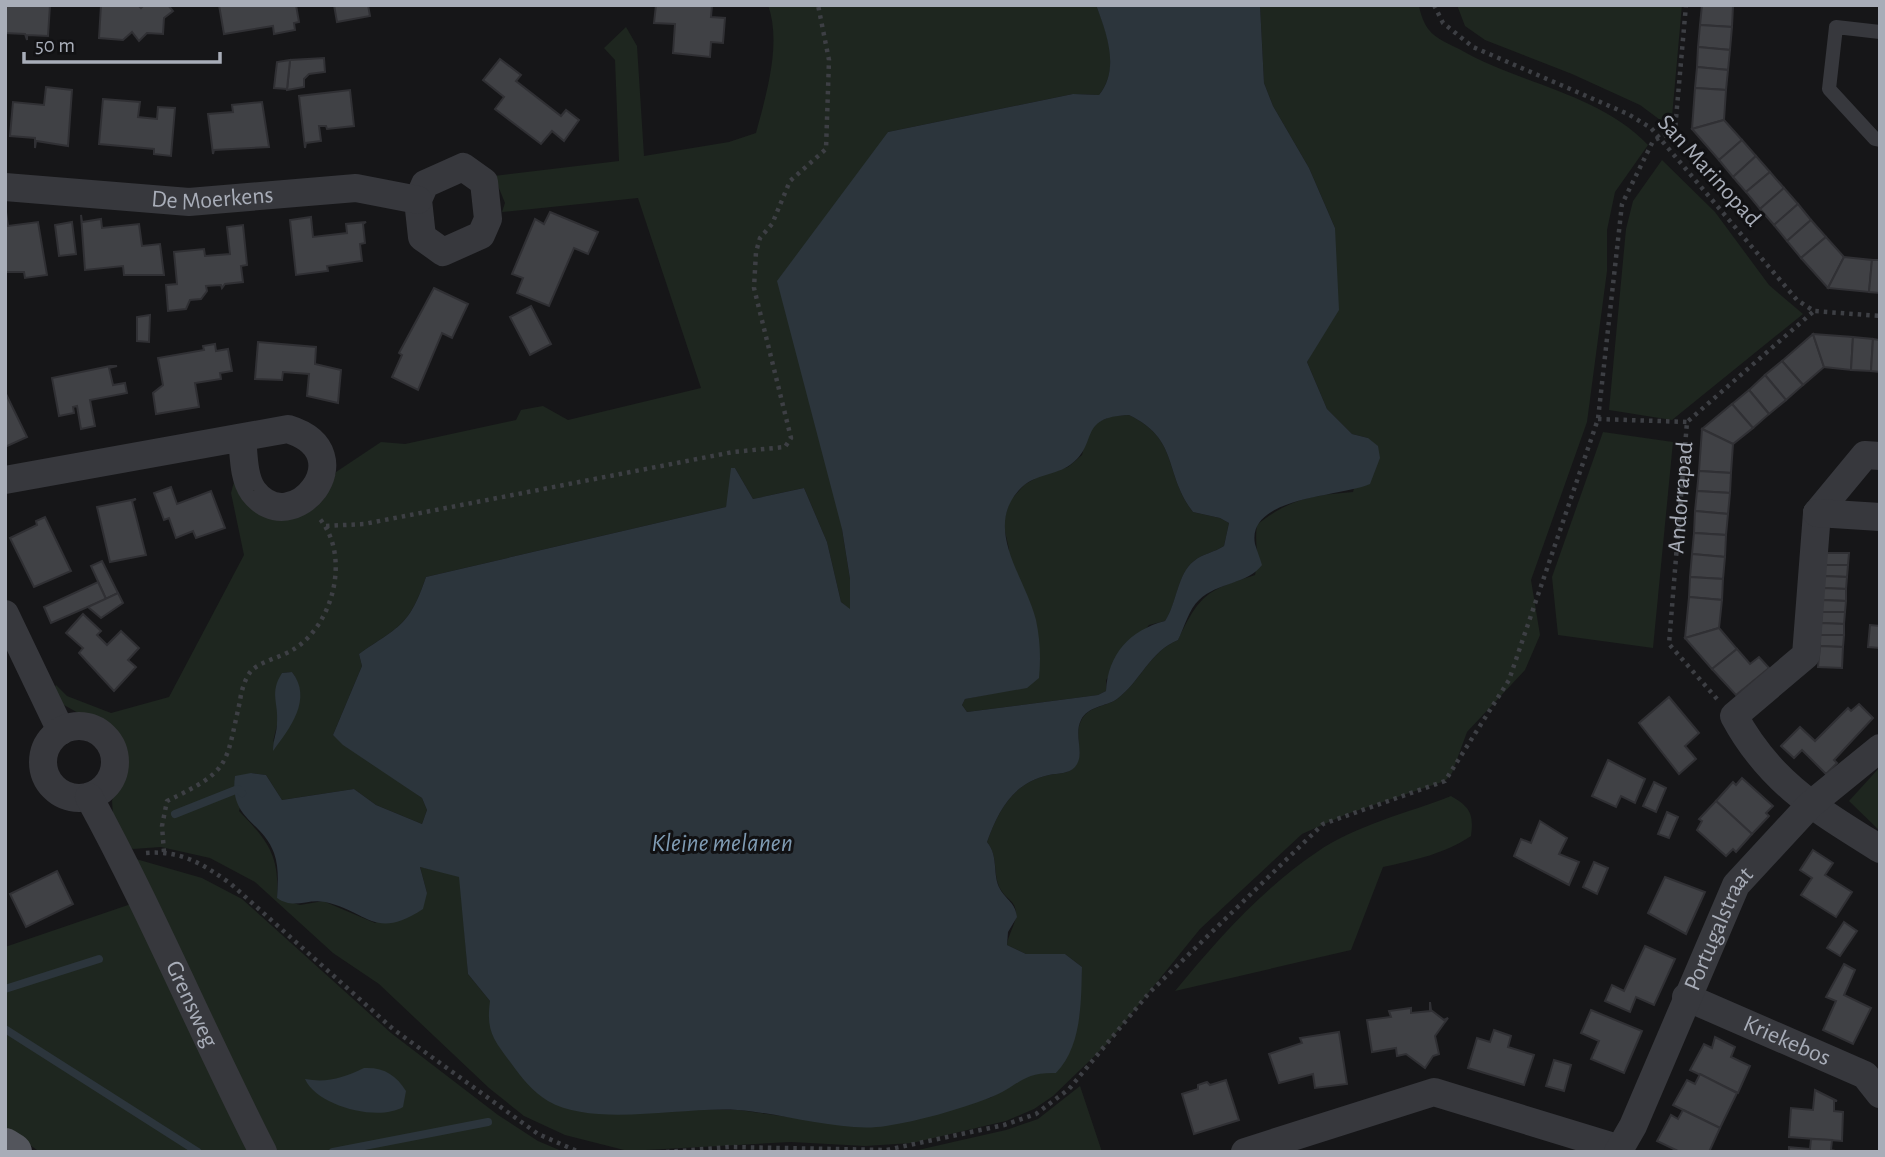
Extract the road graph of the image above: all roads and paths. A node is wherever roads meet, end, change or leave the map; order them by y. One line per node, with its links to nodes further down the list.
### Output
1 (818, 5): 32 (path)
2 (1434, 5): 5 (path, San Marinopad)
3 (1686, 5): 5 (path)
4 (1880, 32): 6 (lane)
5 (1661, 137): 9 (path, San Marinopad); 11 (path)
6 (1880, 140)
7 (5, 187): 8 (street, De Moerkens)
8 (418, 200)
9 (1814, 311): 10 (path); 12 (path, Andorrapad)
10 (1880, 316)
11 (1598, 419): 12 (path); 28 (path)
12 (1687, 422): 19 (path, Andorrapad)
13 (242, 438): 15 (street)
14 (1880, 456): 16 (street)
15 (5, 480)
16 (1817, 513): 17 (street); 19 (street)
17 (1880, 517)
18 (5, 614): 20 (street)
19 (1734, 716): 23 (street)
20 (61, 731): 22 (street); 22 (street)
21 (1880, 748): 23 (street, Portugalstraat)
22 (89, 797): 31 (street, Grensweg)
23 (1810, 805): 24 (street); 25 (street, Portugalstraat)
24 (1880, 849)
25 (1686, 997): 26 (street, Kriekebos); 29 (street, Portugalstraat)
26 (1880, 1094)
27 (5, 1147): 30 (main road)
28 (831, 1150): 33 (path)
29 (1619, 1151): 34 (street)
30 (13, 1152)
31 (263, 1152)
32 (579, 1152)
33 (666, 1152)
34 (1245, 1152)

